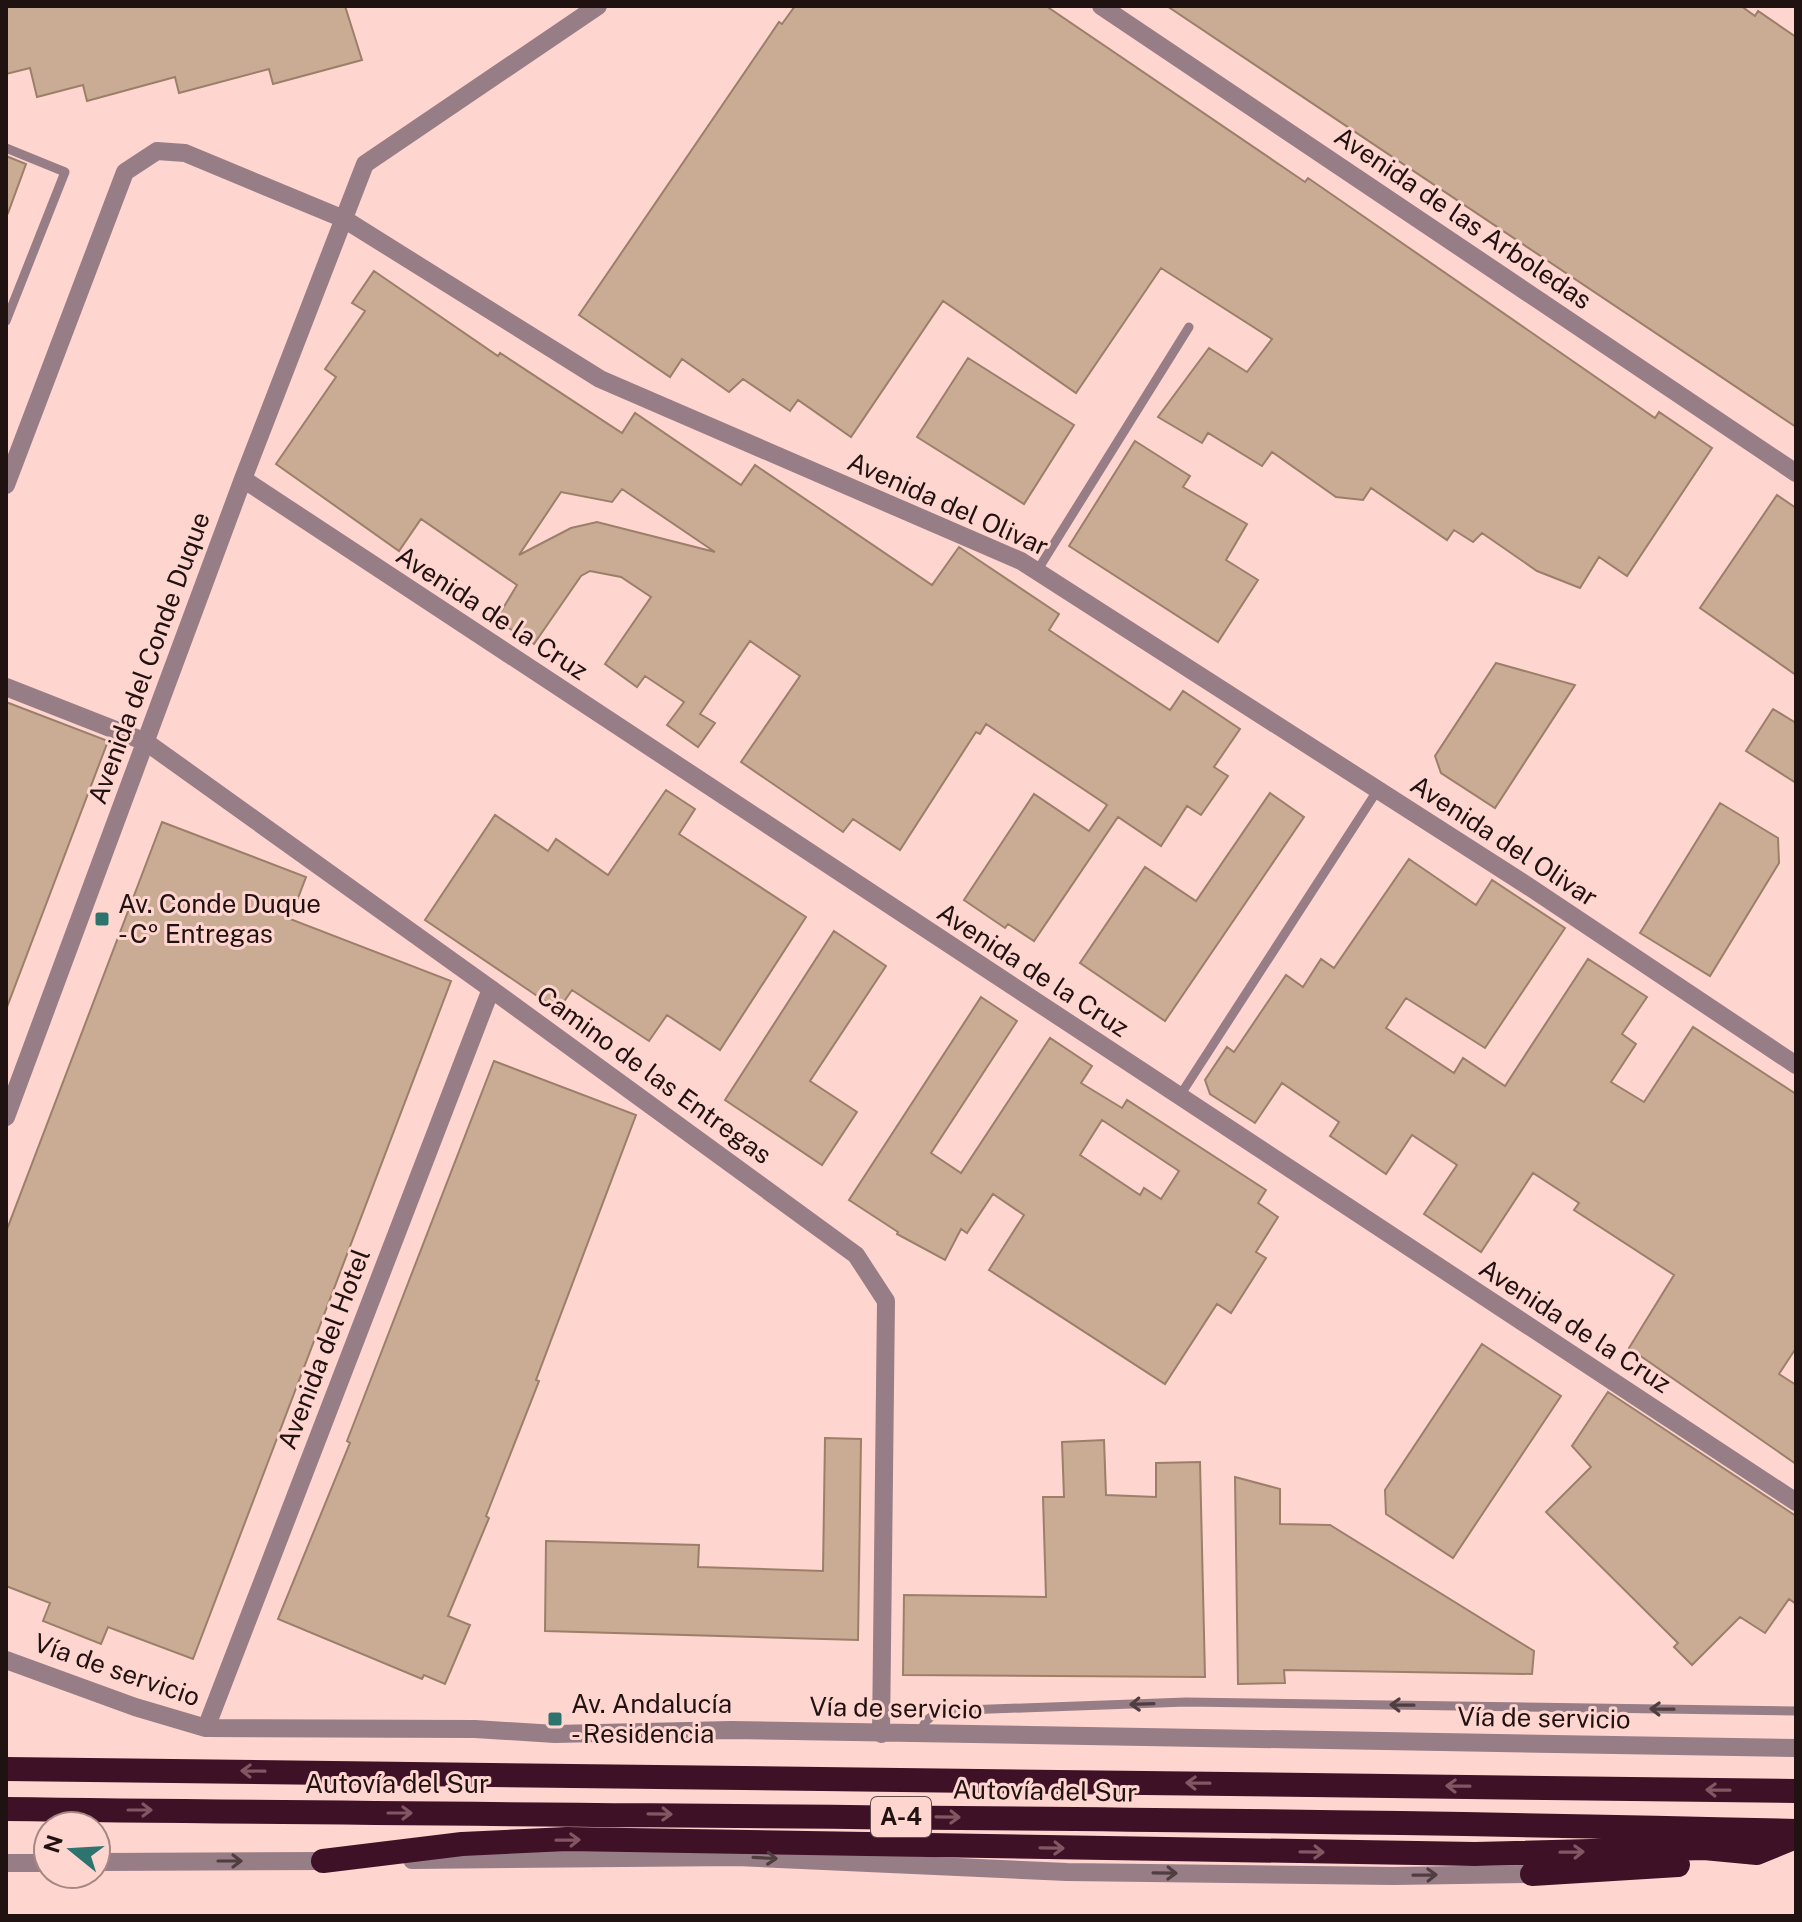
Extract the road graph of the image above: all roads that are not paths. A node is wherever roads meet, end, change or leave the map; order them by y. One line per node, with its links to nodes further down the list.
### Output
1 (598, 6): 4 (street, Avenida del Conde Duque)
2 (1101, 6): 7 (street, Avenida de las Arboledas)
3 (6, 148): 5 (lane)
4 (344, 219): 8 (street, Avenida del Conde Duque); 9 (street, Avenida del Olivar); 10 (street, Avenida del Olivar)
5 (6, 321)
6 (1189, 327): 10 (lane)
7 (1796, 473)
8 (243, 479): 12 (street, Avenida del Conde Duque); 16 (street, Avenida de la Cruz)
9 (6, 485)
10 (1037, 571): 13 (street, Avenida del Olivar)
11 (6, 687): 12 (street, Camino de las Entregas)
12 (146, 742): 14 (street, Camino de las Entregas); 17 (street, Avenida del Conde Duque)
13 (1377, 791): 15 (street, Avenida del Olivar); 16 (lane)
14 (491, 989): 21 (street, Avenida del Hotel); 22 (street, Camino de las Entregas)
15 (1796, 1065)
16 (1179, 1097): 18 (street, Avenida de la Cruz)
17 (6, 1117)
18 (1796, 1502)
19 (6, 1660): 21 (street, Vía de servicio)
20 (1796, 1711): 23 (lane, one-way to 23)
21 (206, 1728): 22 (street, Vía de servicio)
22 (881, 1734): 23 (street, Vía de servicio)
23 (918, 1735): 24 (street, Vía de servicio)
24 (1796, 1748)
25 (6, 1769): 26 (highway, Autovía del Sur / A-4, one-way to 25)
26 (1796, 1791)
27 (6, 1809): 28 (highway, Autovía del Sur / A-4, one-way to 28)
28 (1796, 1834): 29 (highway)
29 (1757, 1853): 30 (highway, one-way to 29); 34 (highway)
30 (323, 1861): 31 (street, one-way to 30); 34 (street, one-way to 34)
31 (112, 1862)
32 (6, 1863): 33 (street)
33 (32, 1863)
34 (1532, 1874)

